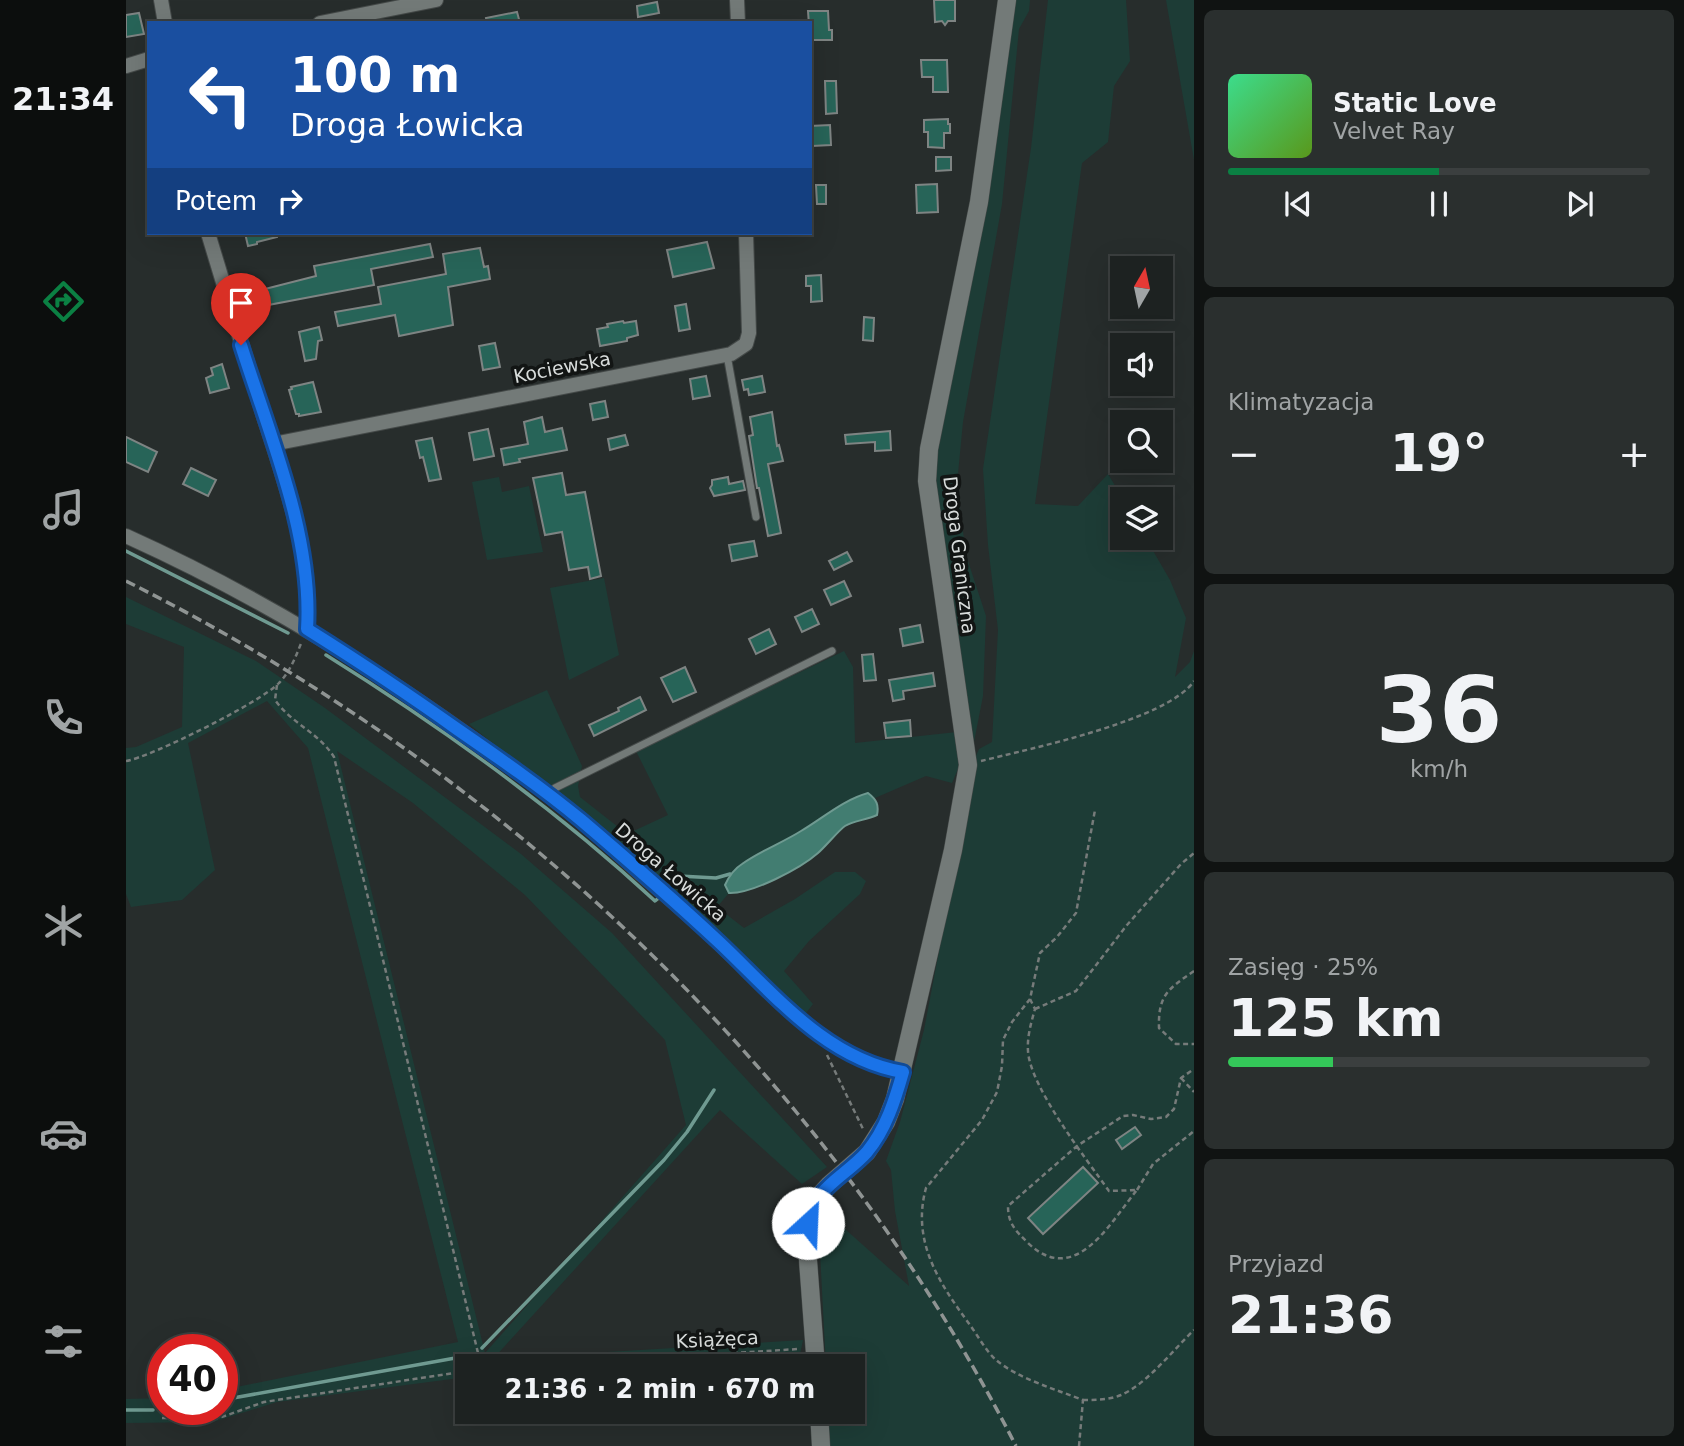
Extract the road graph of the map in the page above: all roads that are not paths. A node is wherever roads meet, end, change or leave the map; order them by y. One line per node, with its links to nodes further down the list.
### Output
1 (161, 0): 5 (street)
2 (436, 0): 6 (street)
3 (737, 0): 7 (street)
4 (1007, 0): 19 (street, Droga Graniczna)
5 (165, 21)
6 (330, 21)
7 (738, 21)
8 (147, 60): 9 (street)
9 (126, 66)
10 (209, 235): 13 (street)
11 (746, 235): 12 (street)
12 (727, 355): 13 (street, Kociewska); 14 (lane)
13 (273, 444): 16 (street)
14 (757, 517)
15 (126, 537): 16 (street, Droga Łowicka)
16 (307, 629): 18 (street, Droga Łowicka)
17 (832, 651): 18 (lane)
18 (548, 795): 19 (street, Droga Łowicka)
19 (903, 1072): 20 (street)
20 (815, 1354)
21 (820, 1424): 22 (street)
22 (821, 1446)

